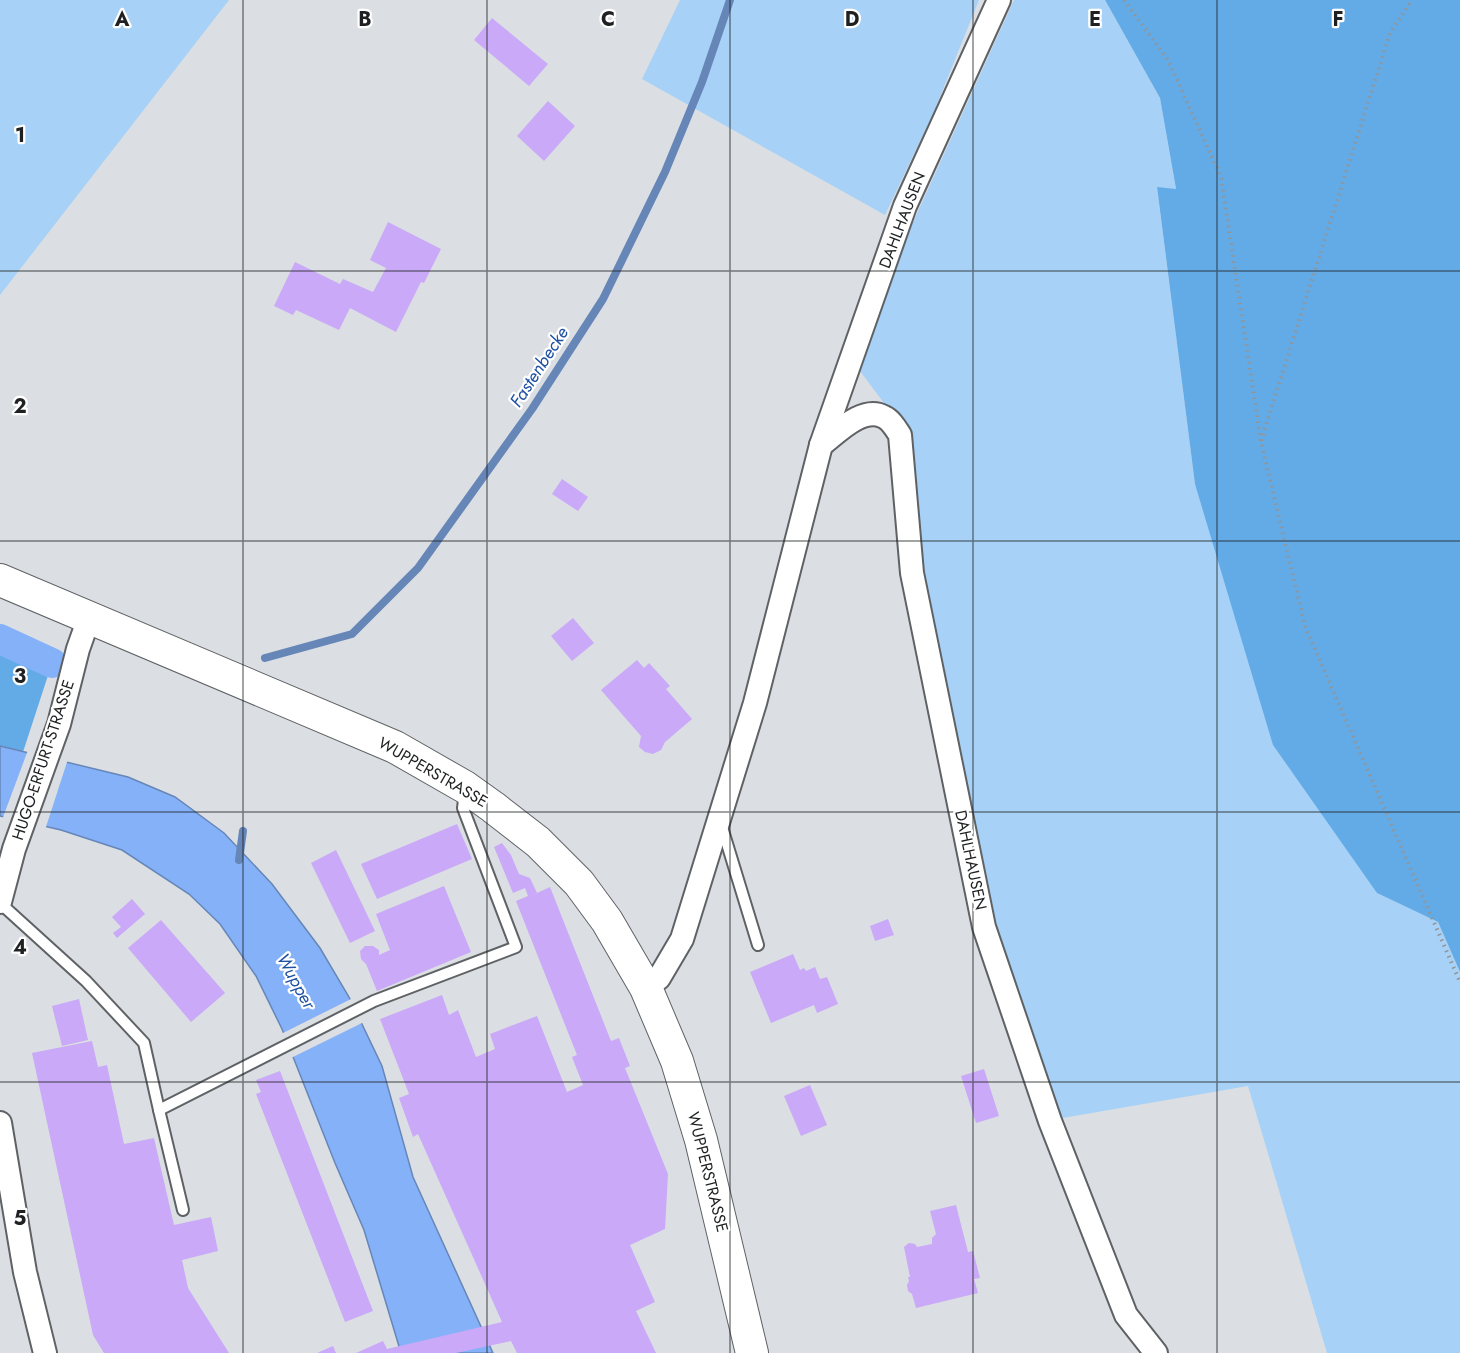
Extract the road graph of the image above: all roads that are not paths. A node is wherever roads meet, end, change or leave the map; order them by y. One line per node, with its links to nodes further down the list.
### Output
1 (999, 0): 2 (street, DAHLHAUSEN)
2 (821, 445): 6 (street, DAHLHAUSEN); 15 (street, DAHLHAUSEN)
3 (0, 580): 4 (main road, WUPPERSTRASSE)
4 (88, 618): 5 (main road, WUPPERSTRASSE); 7 (street, HUGO-ERFURT-STRASSE)
5 (465, 788): 9 (main road, WUPPERSTRASSE); 10 (lane)
6 (719, 818): 8 (lane); 9 (street, DAHLHAUSEN)
7 (0, 903): 10 (lane)
8 (758, 945)
9 (646, 988): 14 (main road, WUPPERSTRASSE)
10 (159, 1110): 12 (lane)
11 (0, 1123): 13 (street)
12 (183, 1210)
13 (45, 1353)
14 (752, 1353)
15 (1156, 1353)

